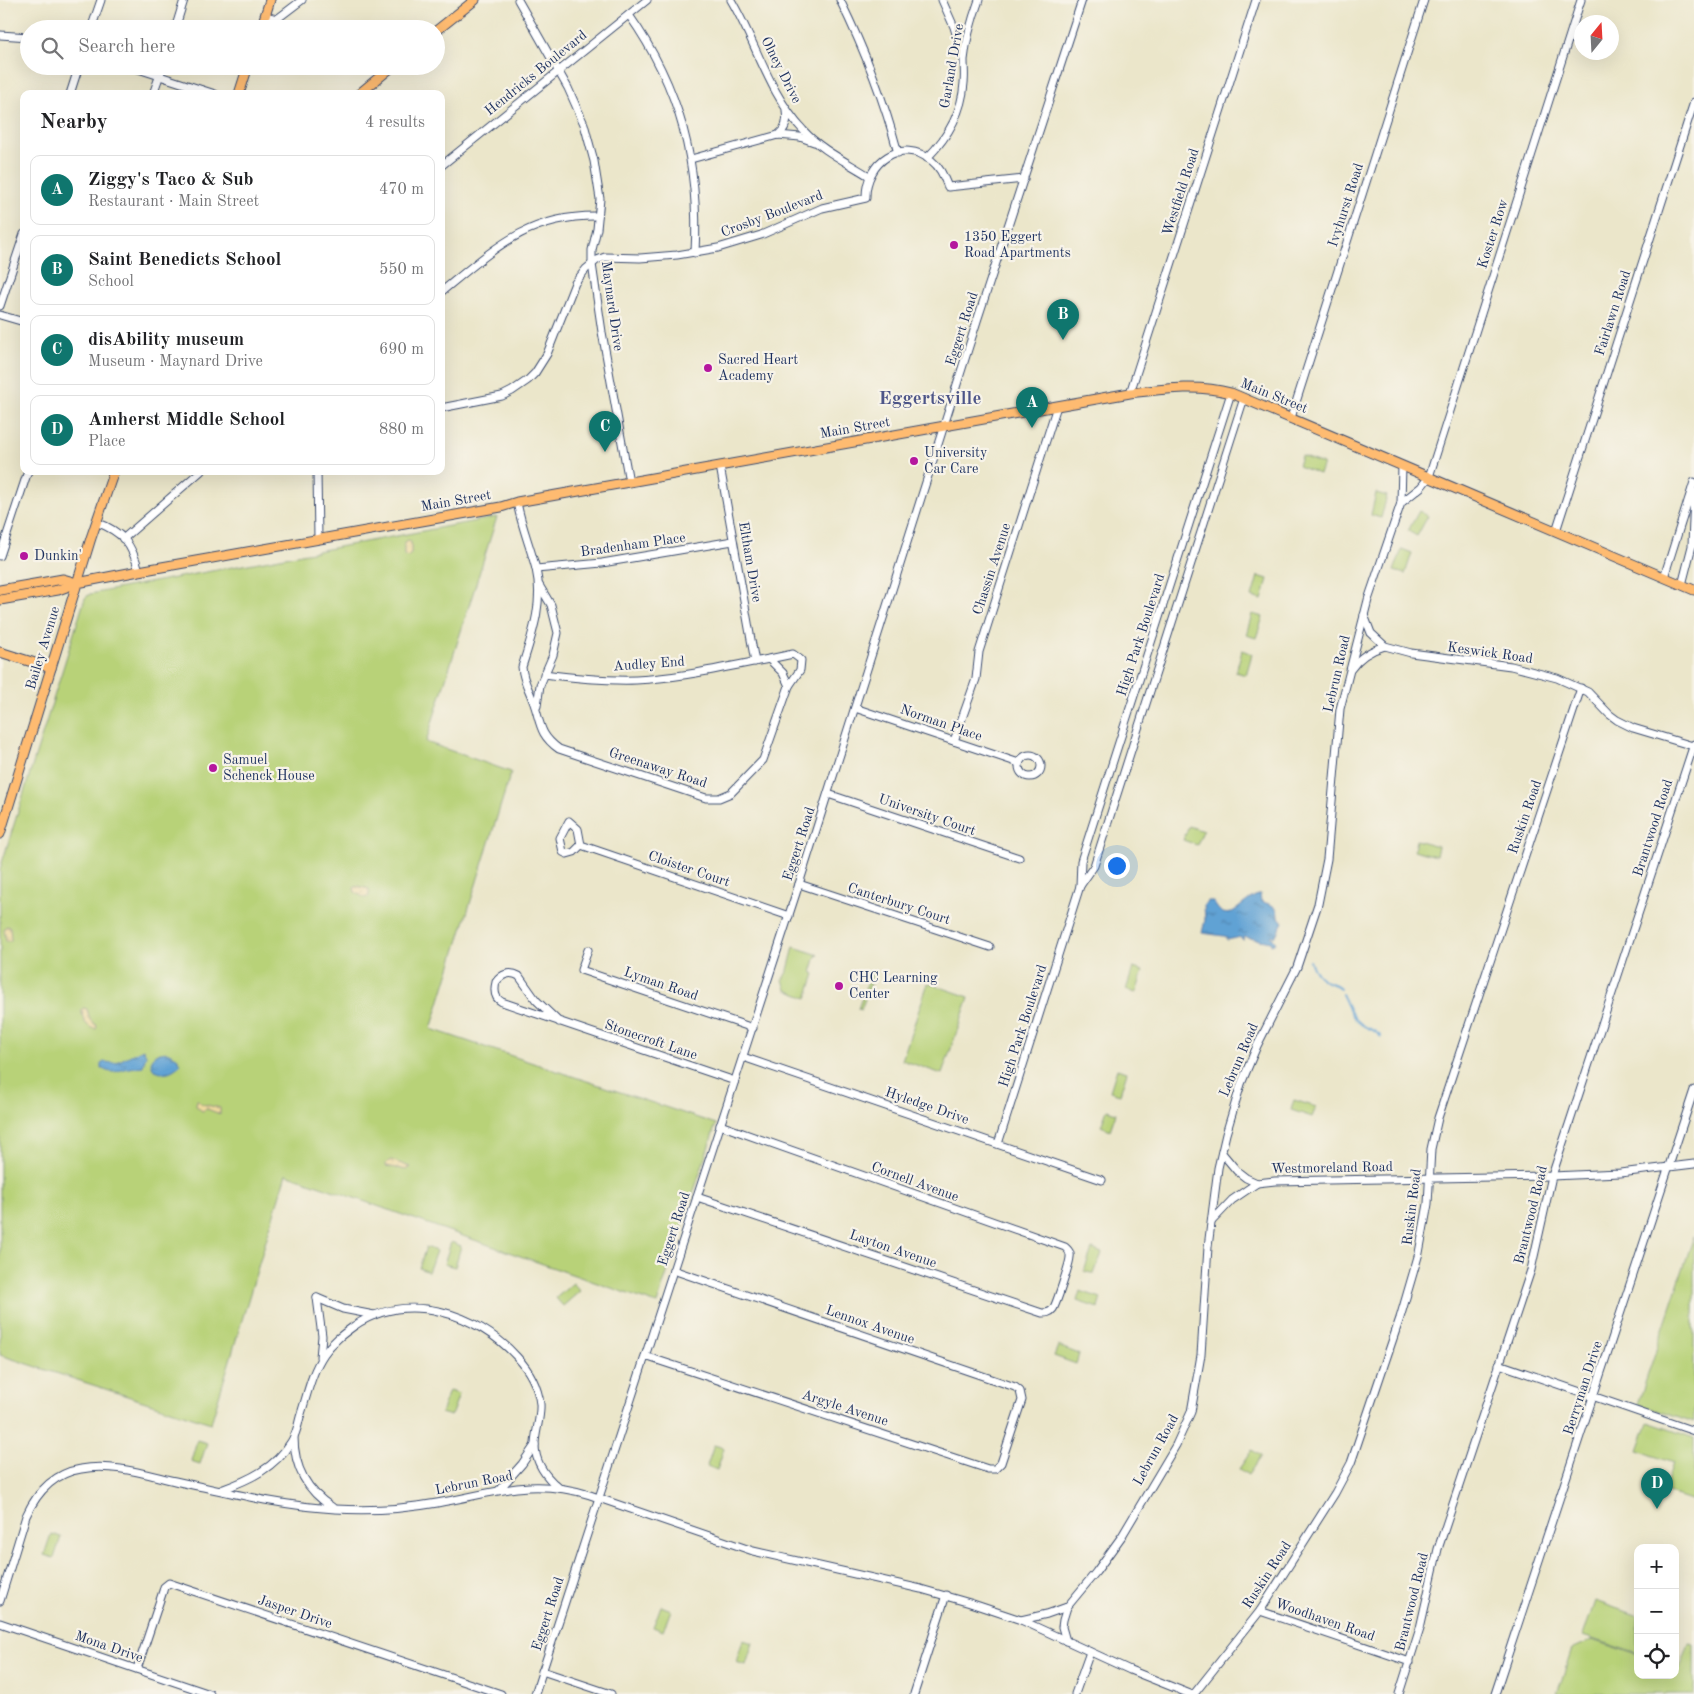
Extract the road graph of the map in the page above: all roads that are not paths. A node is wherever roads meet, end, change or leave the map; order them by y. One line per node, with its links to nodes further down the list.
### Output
1 (101, 0): 18 (street)
2 (184, 0): 19 (street)
3 (270, 0): 17 (main road)
4 (302, 0): 17 (street)
5 (475, 0): 21 (main road)
6 (518, 0): 27 (street, Maynard Drive)
7 (647, 0): 16 (street, Hendricks Boulevard)
8 (731, 0): 39 (street, Olney Drive)
9 (840, 0): 42 (street)
10 (942, 0): 22 (street)
11 (979, 0): 23 (street, Garland Drive)
12 (1082, 0): 47 (street, Eggert Road)
13 (1256, 0): 56 (street, Westfield Road)
14 (1424, 0): 61 (street, Ivyhurst Road)
15 (1581, 0): 71 (street, Koster Row)
16 (629, 15): 27 (street, Hendricks Boulevard); 44 (street)
17 (265, 16): 20 (main road)
18 (94, 20)
19 (178, 20)
20 (264, 20)
21 (445, 25)
22 (954, 27): 23 (street); 26 (street)
23 (970, 29): 26 (street, Garland Drive)
24 (0, 35): 25 (street)
25 (20, 36)
26 (964, 60): 43 (street, Garland Drive)
27 (559, 72): 45 (street, Hendricks Boulevard); 48 (street, Maynard Drive)
28 (76, 75): 33 (street)
29 (156, 75): 32 (street)
30 (245, 75): 36 (main road)
31 (382, 75): 37 (main road)
32 (159, 76): 34 (street); 35 (street)
33 (71, 90)
34 (154, 90)
35 (203, 90)
36 (240, 90)
37 (363, 90)
38 (1694, 102): 78 (street, Fairlawn Road)
39 (785, 108): 40 (street); 41 (street, Olney Drive)
40 (778, 135): 41 (street); 44 (street)
41 (818, 144): 46 (street, Olney Drive)
42 (898, 153): 43 (street); 46 (street, Crosby Boulevard)
43 (927, 158): 47 (street)
44 (691, 159): 50 (street)
45 (445, 163)
46 (869, 176): 50 (street, Crosby Boulevard)
47 (1024, 179): 62 (street, Eggert Road)
48 (598, 216): 51 (street, Maynard Drive); 52 (street)
49 (20, 246): 53 (street)
50 (695, 253): 51 (street, Crosby Boulevard)
51 (592, 264): 60 (street); 72 (street, Maynard Drive)
52 (445, 289)
53 (0, 306)
54 (0, 315): 55 (street)
55 (20, 321)
56 (1130, 393): 57 (main road, Main Street); 59 (main road, Main Street)
57 (1231, 393): 58 (main road, Main Street); 65 (street, High Park Boulevard)
58 (1244, 398): 61 (main road, Main Street); 66 (street, High Park Boulevard)
59 (1057, 406): 62 (main road, Main Street); 106 (street, Chassin Avenue)
60 (445, 407)
61 (1292, 418): 64 (main road, Main Street)
62 (944, 426): 63 (main road, Main Street); 104 (street, Eggert Road)
63 (720, 466): 72 (main road, Main Street); 81 (street, Eltham Drive)
64 (1402, 466): 71 (main road, Main Street); 76 (street, Lebrun Road)
65 (1207, 470): 66 (street); 94 (street, High Park Boulevard)
66 (1219, 474): 96 (street, High Park Boulevard)
67 (27, 475): 82 (street)
68 (113, 475): 77 (main road, Bailey Avenue)
69 (196, 475): 79 (street)
70 (317, 475): 80 (street)
71 (1429, 476): 76 (street); 78 (main road, Main Street)
72 (629, 482): 75 (main road, Main Street)
73 (1694, 482): 85 (street)
74 (1694, 490): 88 (street)
75 (517, 502): 80 (main road, Main Street); 83 (street, Greenaway Road)
76 (1401, 503): 92 (street, Lebrun Road)
77 (96, 522): 79 (street); 86 (main road, Bailey Avenue)
78 (1556, 531): 85 (main road, Main Street)
79 (123, 539): 84 (street)
80 (318, 539): 84 (main road, Main Street)
81 (733, 541): 83 (street, Bradenham Place); 98 (street, Eltham Drive)
82 (0, 556)
83 (536, 570): 87 (street, Greenaway Road)
84 (139, 571): 86 (main road, Main Street)
85 (1664, 577): 88 (main road, Main Street)
86 (77, 583): 89 (main road, Main Street); 91 (main road, Main Street); 99 (main road, Bailey Avenue)
87 (538, 584): 101 (street); 105 (street, Greenaway Road)
88 (1682, 585): 90 (main road, Main Street)
89 (0, 590)
90 (1694, 590)
91 (0, 600)
92 (1364, 615): 93 (street); 100 (street, Lebrun Road)
93 (1385, 646): 100 (street); 103 (street, Keswick Road)
94 (1149, 651): 96 (street); 114 (street, High Park Boulevard)
95 (0, 652): 99 (main road)
96 (1161, 655): 114 (street, High Park Boulevard)
97 (769, 659): 98 (street, Greenaway Road); 102 (street); 102 (street, Greenaway Road)
98 (755, 662): 101 (street, Audley End)
99 (51, 668): 110 (main road, Bailey Avenue)
100 (1349, 671): 125 (street, Lebrun Road)
101 (544, 674): 105 (street)
102 (789, 686): 105 (street, Greenaway Road)
103 (1582, 688): 107 (street, Keswick Road); 129 (street, Ruskin Road)
104 (855, 708): 106 (street, Norman Place); 109 (street, Eggert Road)
105 (537, 711)
106 (954, 741): 108 (street, Norman Place)
107 (1694, 745): 128 (street, Brantwood Road)
108 (1020, 763)
109 (828, 794): 112 (street, University Court); 113 (street, Eggert Road)
110 (0, 834)
111 (581, 845): 115 (street, Cloister Court)
112 (1018, 858)
113 (800, 884): 115 (street, Eggert Road); 116 (street, Canterbury Court)
114 (1080, 886): 124 (street, High Park Boulevard)
115 (789, 916): 119 (street, Eggert Road)
116 (990, 948)
117 (588, 950): 119 (street, Lyman Road)
118 (559, 1022): 118 (street, Stonecroft Lane); 121 (street, Stonecroft Lane)
119 (752, 1028): 120 (street, Eggert Road)
120 (743, 1057): 121 (street, Eggert Road); 124 (street, Hyledge Drive)
121 (735, 1081): 123 (street, Eggert Road)
122 (1694, 1090): 127 (street, Berryman Drive)
123 (720, 1125): 132 (street, Eggert Road); 135 (street, Cornell Avenue)
124 (998, 1144): 130 (street, Hyledge Drive)
125 (1222, 1152): 131 (street, Westmoreland Road); 133 (street, Lebrun Road)
126 (1694, 1164): 127 (street, Westmoreland Road)
127 (1668, 1167): 128 (street, Westmoreland Road); 140 (street, Berryman Drive)
128 (1552, 1176): 129 (street, Westmoreland Road); 139 (street, Brantwood Road)
129 (1429, 1179): 131 (street, Westmoreland Road); 153 (street, Ruskin Road)
130 (1102, 1180)
131 (1257, 1183): 133 (street)
132 (697, 1197): 134 (street, Eggert Road); 135 (street, Layton Avenue)
133 (1212, 1222): 152 (street, Lebrun Road)
134 (673, 1270): 137 (street, Eggert Road); 141 (street, Lennox Avenue)
135 (1062, 1282)
136 (375, 1315): 138 (street); 138 (street); 144 (street)
137 (645, 1356): 141 (street, Argyle Avenue); 148 (street, Eggert Road)
138 (319, 1362): 143 (street)
139 (1499, 1364): 140 (street); 158 (street, Brantwood Road)
140 (1593, 1396): 142 (street); 170 (street, Berryman Drive)
141 (1012, 1430)
142 (1694, 1431)
143 (294, 1437): 146 (street); 149 (street)
144 (534, 1445): 145 (street); 147 (street)
145 (558, 1487): 147 (street, Lebrun Road); 148 (street, Lebrun Road)
146 (221, 1490): 149 (street, Lebrun Road); 151 (street, Lebrun Road)
147 (499, 1490): 149 (street, Lebrun Road)
148 (599, 1497): 150 (street, Lebrun Road); 160 (street, Eggert Road)
149 (335, 1509)
150 (946, 1595): 154 (street, Lebrun Road); 165 (street)
151 (0, 1601)
152 (1067, 1607): 154 (street); 156 (street, Lebrun Road)
153 (1260, 1610): 158 (street, Woodhaven Road); 168 (street, Ruskin Road)
154 (1021, 1620): 156 (street, Lebrun Road)
155 (0, 1623): 159 (street, Mona Drive)
156 (1066, 1641): 157 (street, Lebrun Road)
157 (1090, 1652): 166 (street); 167 (street, Lebrun Road)
158 (1410, 1662): 169 (street, Brantwood Road)
159 (136, 1669): 161 (street, Mona Drive); 162 (street, Jasper Drive)
160 (542, 1671): 163 (street, Eggert Road); 164 (street)
161 (210, 1694)
162 (500, 1694)
163 (535, 1694)
164 (611, 1694)
165 (914, 1694)
166 (1075, 1694)
167 (1190, 1694)
168 (1194, 1694)
169 (1399, 1694)
170 (1495, 1694)

